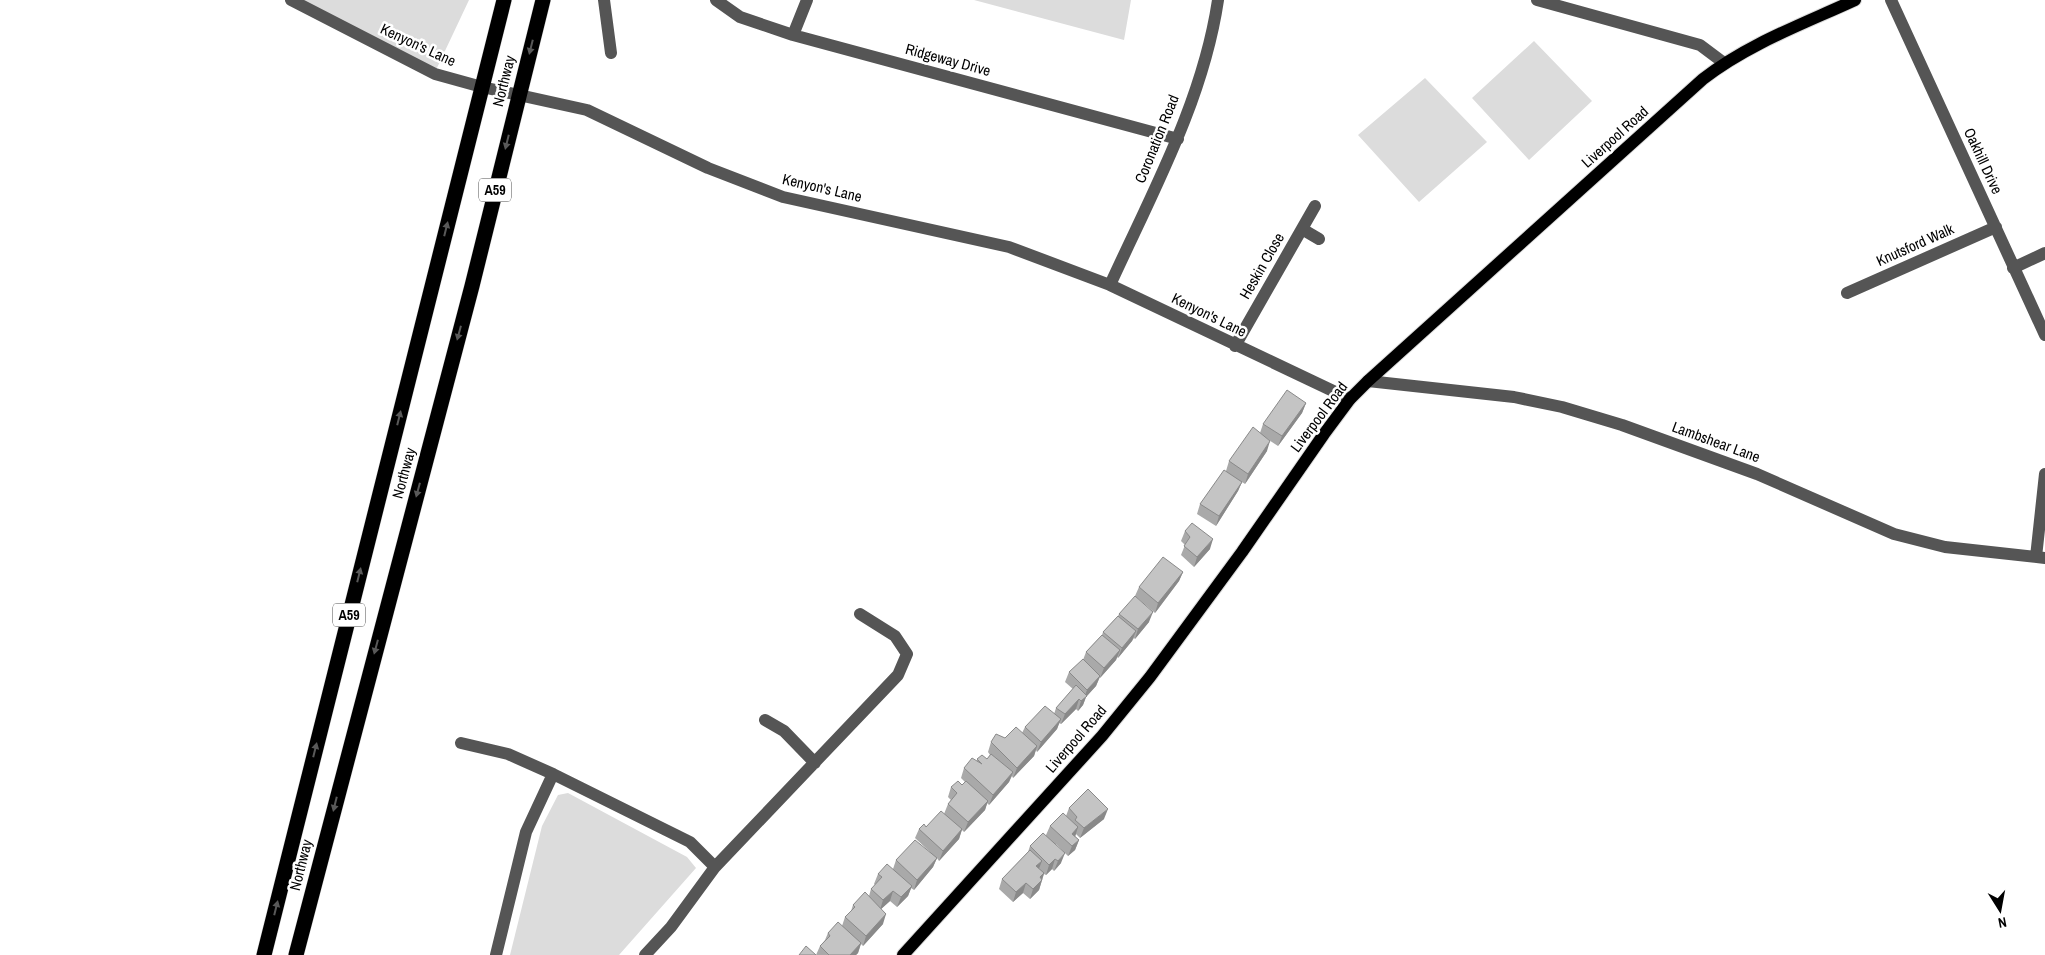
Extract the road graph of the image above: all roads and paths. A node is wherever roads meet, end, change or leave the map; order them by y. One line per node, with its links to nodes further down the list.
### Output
1 (291, 0): 14 (street, Kenyon's Lane)
2 (504, 0): 14 (highway, Northway / A59)
3 (543, 0): 15 (highway, Northway / A59, one-way to 15)
4 (604, 0): 12 (street)
5 (716, 0): 11 (street, Ridgeway Drive)
6 (806, 0): 11 (street)
7 (1218, 0): 16 (street, Coronation Road)
8 (1537, 0): 13 (street)
9 (1855, 0): 13 (main road, Liverpool Road)
10 (1891, 0): 18 (street, Oakhill Drive)
11 (793, 35): 16 (street, Ridgeway Drive)
12 (611, 54)
13 (1724, 63): 27 (main road, Liverpool Road)
14 (482, 87): 15 (street, Kenyon's Lane); 37 (highway, Northway / A59, one-way to 14)
15 (519, 95): 23 (street, Kenyon's Lane); 38 (highway, Northway / A59, one-way to 38)
16 (1178, 139): 23 (street, Coronation Road)
17 (1315, 206): 19 (street, Heskin Close)
18 (1996, 227): 22 (street, Oakhill Drive); 24 (street, Knutsford Walk)
19 (1302, 229): 20 (street, Heskin Close); 26 (street, Heskin Close)
20 (1319, 238)
21 (2045, 253): 22 (street)
22 (2014, 268): 25 (street, Oakhill Drive)
23 (1110, 285): 26 (street, Kenyon's Lane)
24 (1847, 293)
25 (2045, 335)
26 (1235, 346): 28 (street, Kenyon's Lane)
27 (1368, 381): 28 (main road, Liverpool Road); 30 (street, Lambshear Lane)
28 (1350, 399): 41 (main road, Liverpool Road)
29 (2045, 474): 30 (street)
30 (2040, 558)
31 (860, 614): 34 (street)
32 (765, 720): 34 (street)
33 (461, 742): 35 (street)
34 (815, 763): 36 (street)
35 (553, 774): 36 (street); 39 (street)
36 (715, 867): 40 (street)
37 (264, 955)
38 (296, 955)
39 (496, 955)
40 (646, 955)
41 (903, 955)

